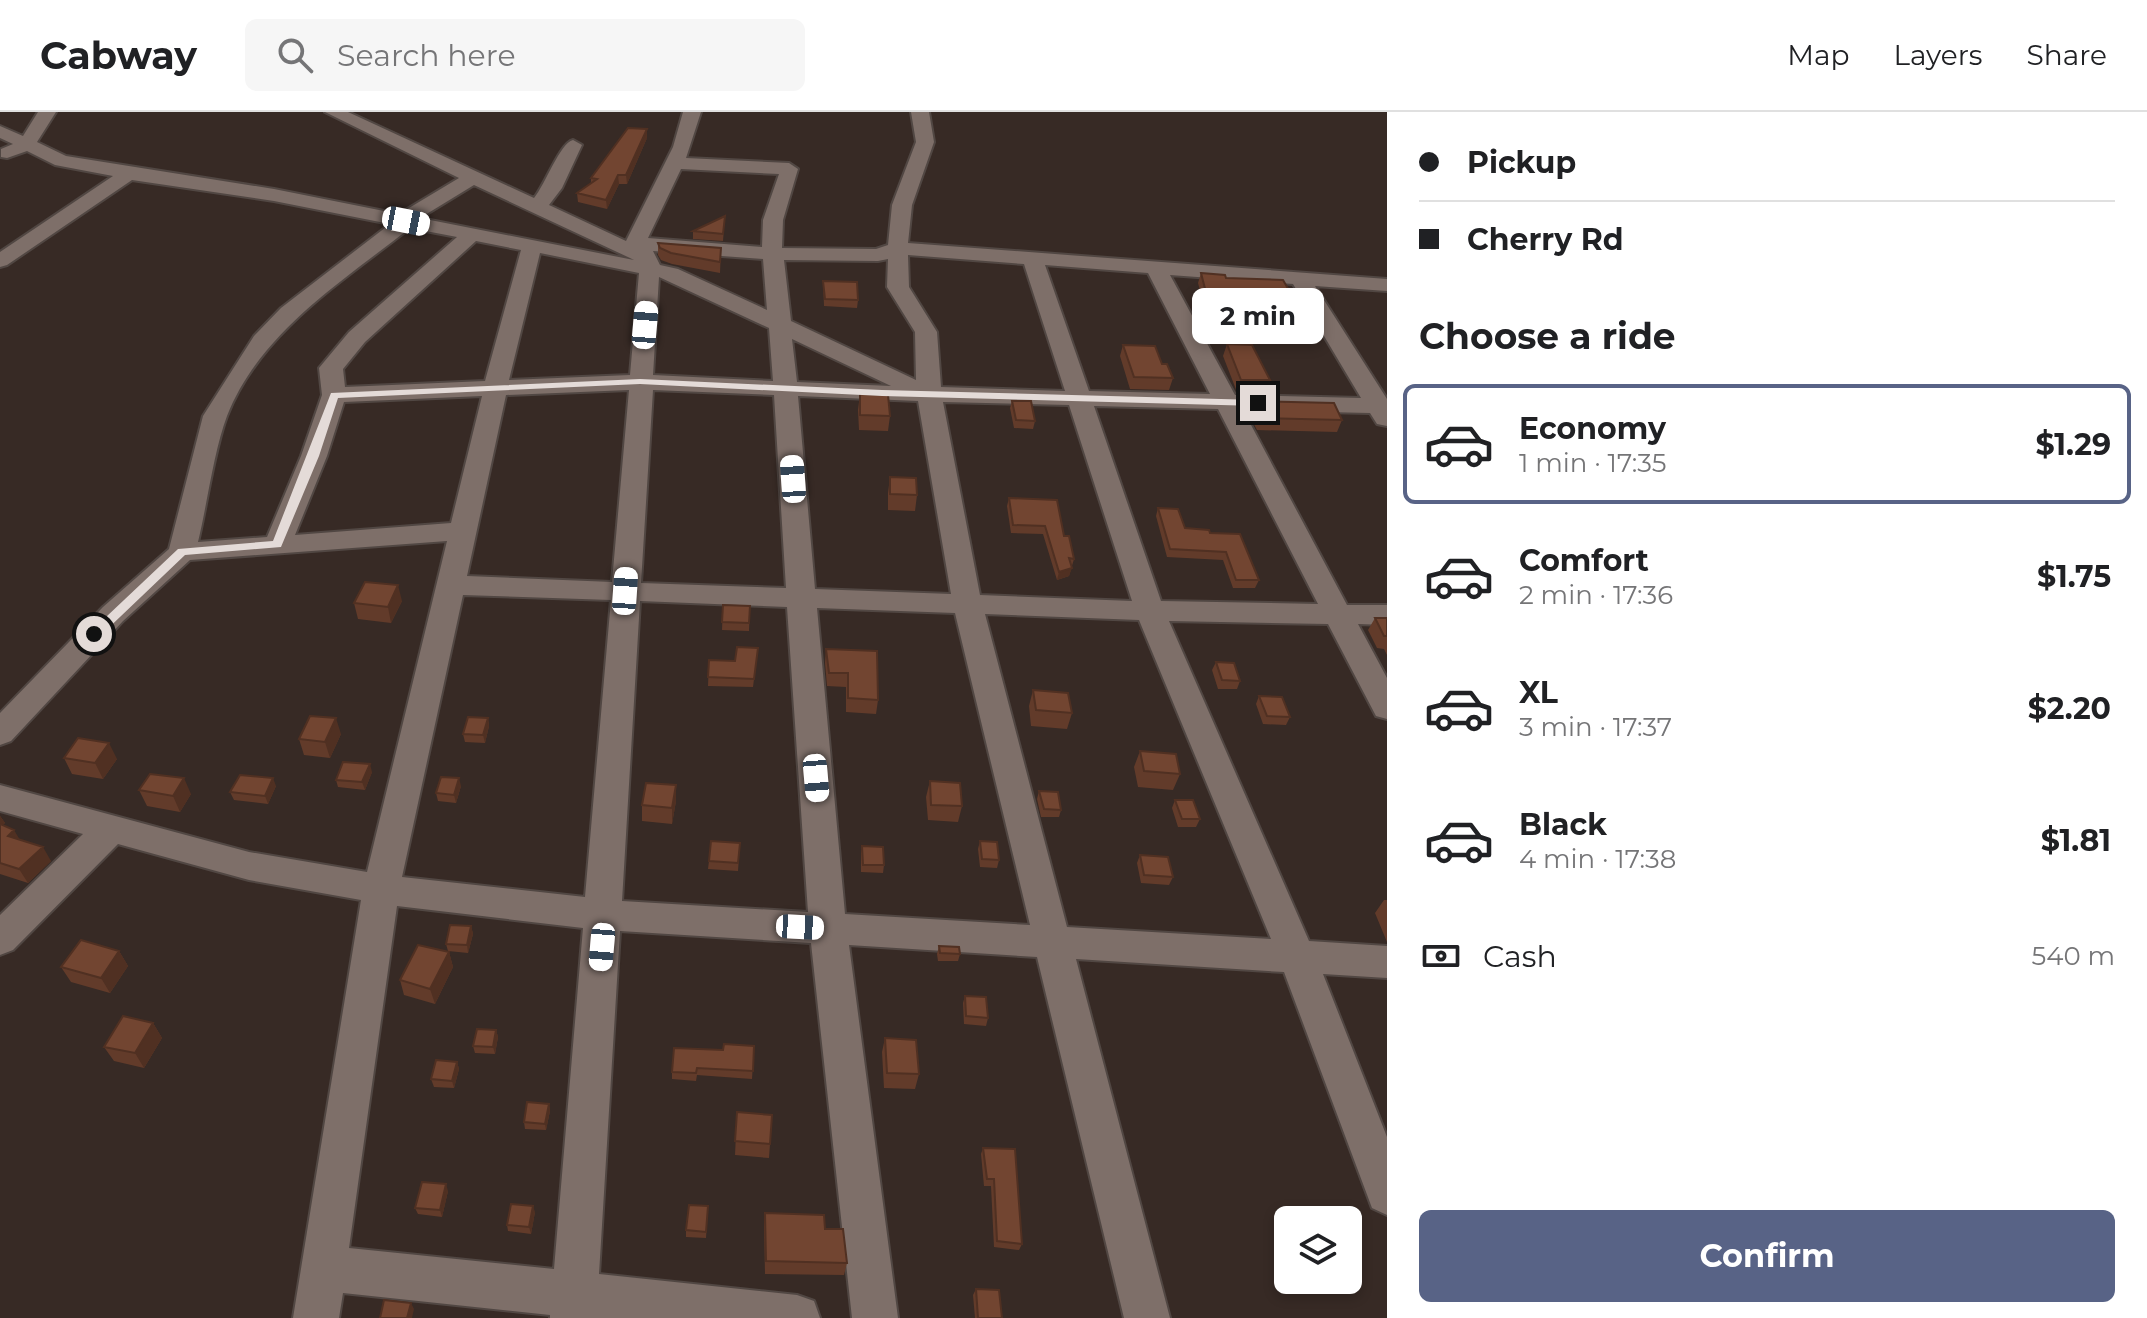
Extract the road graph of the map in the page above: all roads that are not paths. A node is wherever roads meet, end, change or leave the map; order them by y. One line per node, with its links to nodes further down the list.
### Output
1 (47, 112): 6 (street)
2 (334, 112): 11 (street)
3 (692, 112): 9 (street)
4 (920, 112): 16 (street)
5 (0, 131): 6 (street)
6 (26, 145): 8 (street); 10 (street)
7 (573, 145): 12 (street)
8 (0, 156)
9 (675, 163): 17 (street); 20 (street)
10 (129, 174): 13 (street); 19 (street)
11 (475, 176): 12 (street); 13 (street)
12 (538, 206): 20 (street)
13 (404, 220): 14 (street); 35 (street)
14 (472, 234): 15 (street); 29 (street)
15 (532, 245): 20 (street); 26 (street)
16 (899, 248): 17 (street); 18 (street); 28 (street)
17 (773, 254): 20 (street); 24 (street)
18 (1032, 257): 21 (street); 30 (street)
19 (0, 261)
20 (652, 261): 24 (street); 25 (street)
21 (1155, 266): 22 (street); 31 (street)
22 (1300, 279): 23 (street); 32 (street)
23 (1387, 285)
24 (780, 324): 27 (street); 28 (street)
25 (640, 382): 26 (street); 27 (street); 37 (street)
26 (496, 386): 29 (street); 33 (street)
27 (787, 389): 28 (street); 38 (street)
28 (921, 394): 30 (street); 39 (street)
29 (334, 395): 34 (street)
30 (1081, 398): 31 (street); 40 (street)
31 (1228, 402): 32 (street); 41 (street)
32 (1384, 411)
33 (463, 531): 34 (street); 36 (street)
34 (277, 545): 35 (street)
35 (182, 552): 44 (street)
36 (451, 585): 37 (street); 47 (street)
37 (625, 591): 38 (street); 48 (street)
38 (800, 598): 39 (street); 49 (street)
39 (967, 604): 40 (street); 51 (street)
40 (1150, 611): 41 (street); 52 (street)
41 (1337, 614): 42 (street); 43 (street)
42 (1387, 615)
43 (1387, 708)
44 (0, 733)
45 (0, 798): 46 (street)
46 (112, 828): 47 (street); 50 (street)
47 (381, 889): 48 (street); 55 (street)
48 (605, 915): 49 (street); 56 (street)
49 (828, 928): 51 (street); 59 (street)
50 (0, 939)
51 (1053, 942): 52 (street); 60 (street)
52 (1297, 956): 53 (street); 54 (street)
53 (1387, 962)
54 (1387, 1193)
55 (324, 1268): 56 (street); 57 (street)
56 (574, 1306): 58 (street)
57 (316, 1318)
58 (797, 1318)
59 (875, 1318)
60 (1147, 1318)

